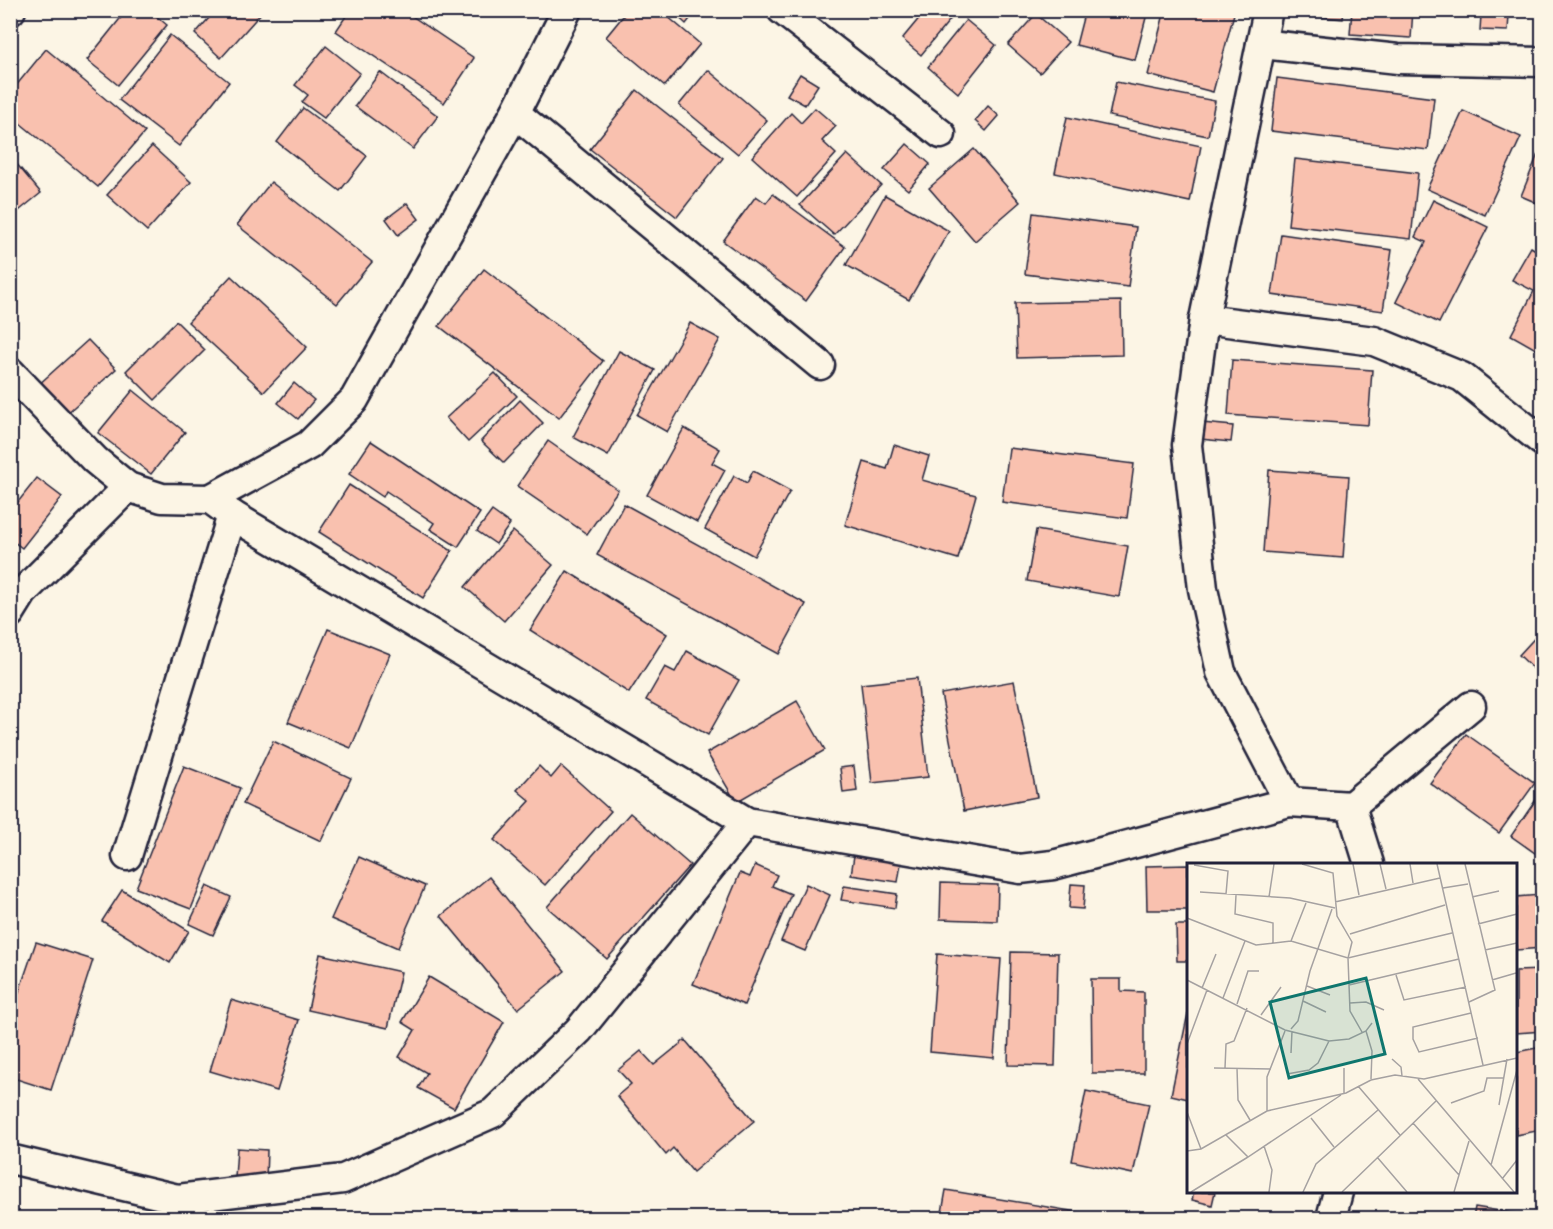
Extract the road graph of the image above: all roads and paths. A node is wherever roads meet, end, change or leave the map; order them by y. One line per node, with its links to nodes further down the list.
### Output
1 (567, 10): 6 (street)
2 (782, 10): 7 (street)
3 (1268, 10): 4 (street)
4 (1261, 44): 5 (street); 8 (street)
5 (1542, 62)
6 (515, 113): 9 (street); 13 (street)
7 (942, 134)
8 (1204, 319): 11 (street); 16 (street)
9 (820, 365)
10 (10, 372): 12 (street)
11 (1542, 441)
12 (128, 487): 13 (street); 14 (street)
13 (221, 507): 18 (street); 19 (street)
14 (10, 613)
15 (1471, 706): 17 (street)
16 (1288, 802): 17 (street); 18 (street)
17 (1351, 806): 20 (street)
18 (747, 822): 21 (street)
19 (127, 856)
20 (1369, 863)
21 (10, 1159)
22 (1337, 1193): 23 (street)
23 (1331, 1218)

